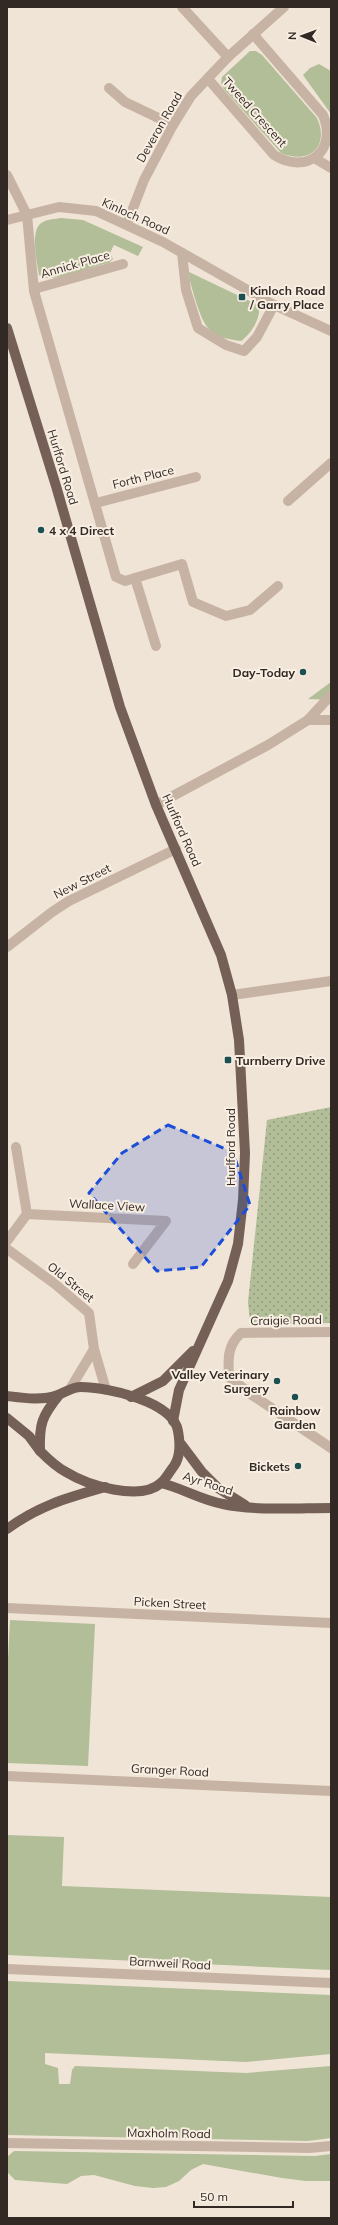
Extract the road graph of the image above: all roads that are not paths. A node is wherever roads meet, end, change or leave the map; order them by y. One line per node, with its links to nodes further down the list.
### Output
1 (182, 7): 4 (street)
2 (284, 7): 3 (street, Deveron Road)
3 (253, 34): 4 (street, Deveron Road); 7 (street)
4 (228, 57): 5 (street, Deveron Road)
5 (208, 80): 8 (street, Deveron Road); 9 (street, Tweed Crescent)
6 (109, 88): 8 (street)
7 (330, 124): 9 (street)
8 (173, 125): 14 (street, Deveron Road)
9 (316, 159): 10 (street)
10 (331, 168)
11 (7, 175): 12 (street, Hurlford Road)
12 (27, 215): 13 (street, Kinloch Road); 14 (street, Kinloch Road); 17 (street, Hurlford Road)
13 (7, 220)
14 (127, 224): 15 (street, Kinloch Road)
15 (182, 253): 18 (street, Kinloch Road); 18 (street)
16 (123, 264): 17 (street, Annick Place)
17 (34, 289): 24 (street, Hurlford Road)
18 (274, 305): 19 (street, Kinloch Road)
19 (331, 331)
20 (8, 333): 31 (main road, Hurlford Road)
21 (331, 463): 23 (street)
22 (196, 477): 24 (street, Forth Place)
23 (288, 501)
24 (96, 502): 25 (street, Hurlford Road)
25 (135, 578): 26 (street); 27 (street)
26 (278, 586)
27 (156, 646)
28 (331, 695): 29 (street)
29 (308, 720): 30 (street); 31 (street)
30 (331, 720)
31 (156, 806): 32 (main road, Hurlford Road)
32 (176, 849): 33 (street, New Street); 35 (main road, Hurlford Road)
33 (7, 947)
34 (331, 981): 35 (street)
35 (232, 995): 42 (main road, Hurlford Road)
36 (16, 1147): 37 (street)
37 (27, 1214): 38 (street); 40 (street, Wallace View)
38 (7, 1241)
39 (7, 1249): 43 (street, Old Street)
40 (133, 1264)
41 (331, 1332): 52 (street, Craigie Road)
42 (197, 1348): 48 (main road, Hurlford Road); 50 (main road, Hurlford Road)
43 (94, 1349): 44 (street); 45 (street, Old Street)
44 (70, 1389): 45 (main road); 46 (main road)
45 (106, 1390): 48 (main road)
46 (59, 1395): 47 (main road); 53 (main road)
47 (7, 1396)
48 (131, 1397): 50 (main road)
49 (7, 1418): 53 (main road)
50 (174, 1421): 51 (main road)
51 (181, 1444): 54 (main road); 56 (main road, Ayr Road)
52 (331, 1448)
53 (40, 1451): 55 (main road)
54 (161, 1483): 55 (main road); 56 (main road, Ayr Road)
55 (105, 1488): 58 (main road)
56 (247, 1506): 57 (main road, Ayr Road)
57 (331, 1508)
58 (7, 1529)
59 (7, 1608): 60 (street, Picken Street)
60 (331, 1624)
61 (7, 1776): 62 (street, Granger Road)
62 (331, 1791)
63 (7, 1968): 64 (street, Barnweil Road)
64 (331, 1983)
65 (7, 2143): 66 (street, Maxholm Road)
66 (331, 2146)

